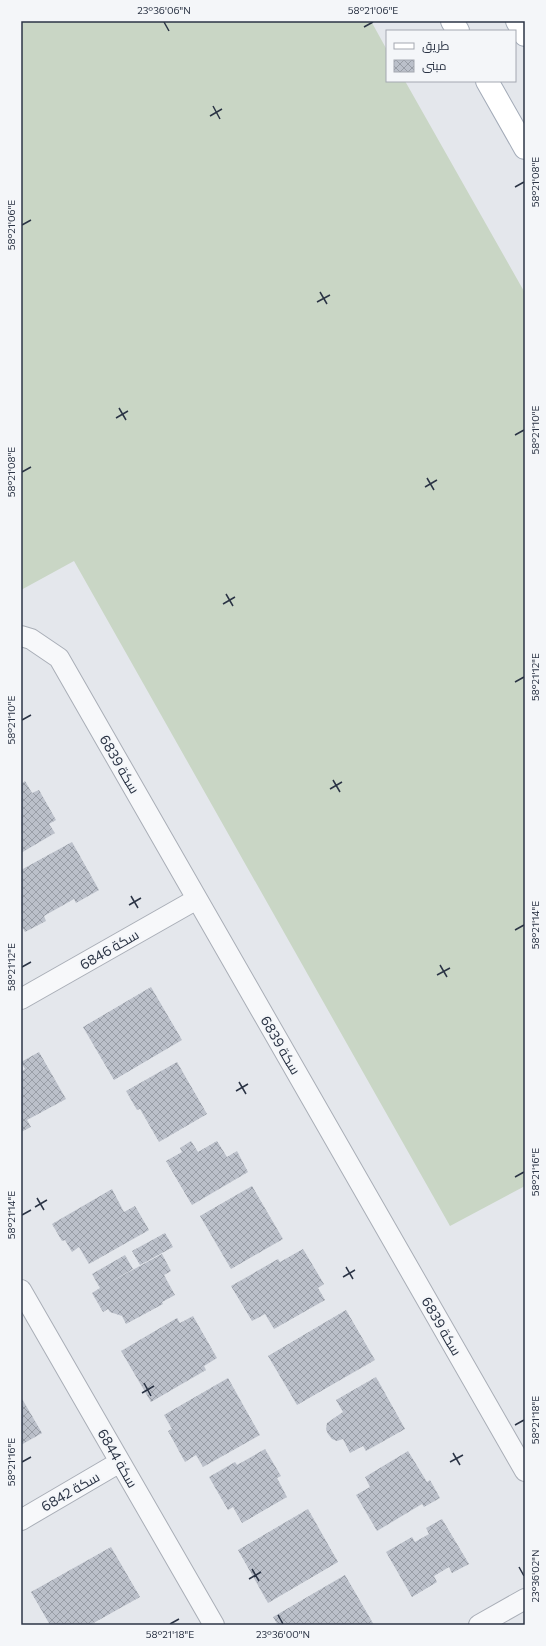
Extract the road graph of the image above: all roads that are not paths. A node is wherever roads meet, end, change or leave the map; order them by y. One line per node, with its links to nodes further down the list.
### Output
1 (452, 21): 3 (main road)
2 (517, 21): 4 (main road)
3 (457, 30)
4 (525, 35)
5 (488, 82): 6 (main road)
6 (525, 148)
7 (21, 636): 8 (street, سكة 6839)
8 (197, 898): 9 (street, سكة 6846); 12 (street, سكة 6839)
9 (21, 999)
10 (21, 1290): 11 (street, سكة 6844)
11 (120, 1462): 13 (street, سكة 6842); 15 (street, سكة 6844)
12 (525, 1471)
13 (21, 1520)
14 (525, 1599): 16 (street)
15 (214, 1625)
16 (479, 1625)

